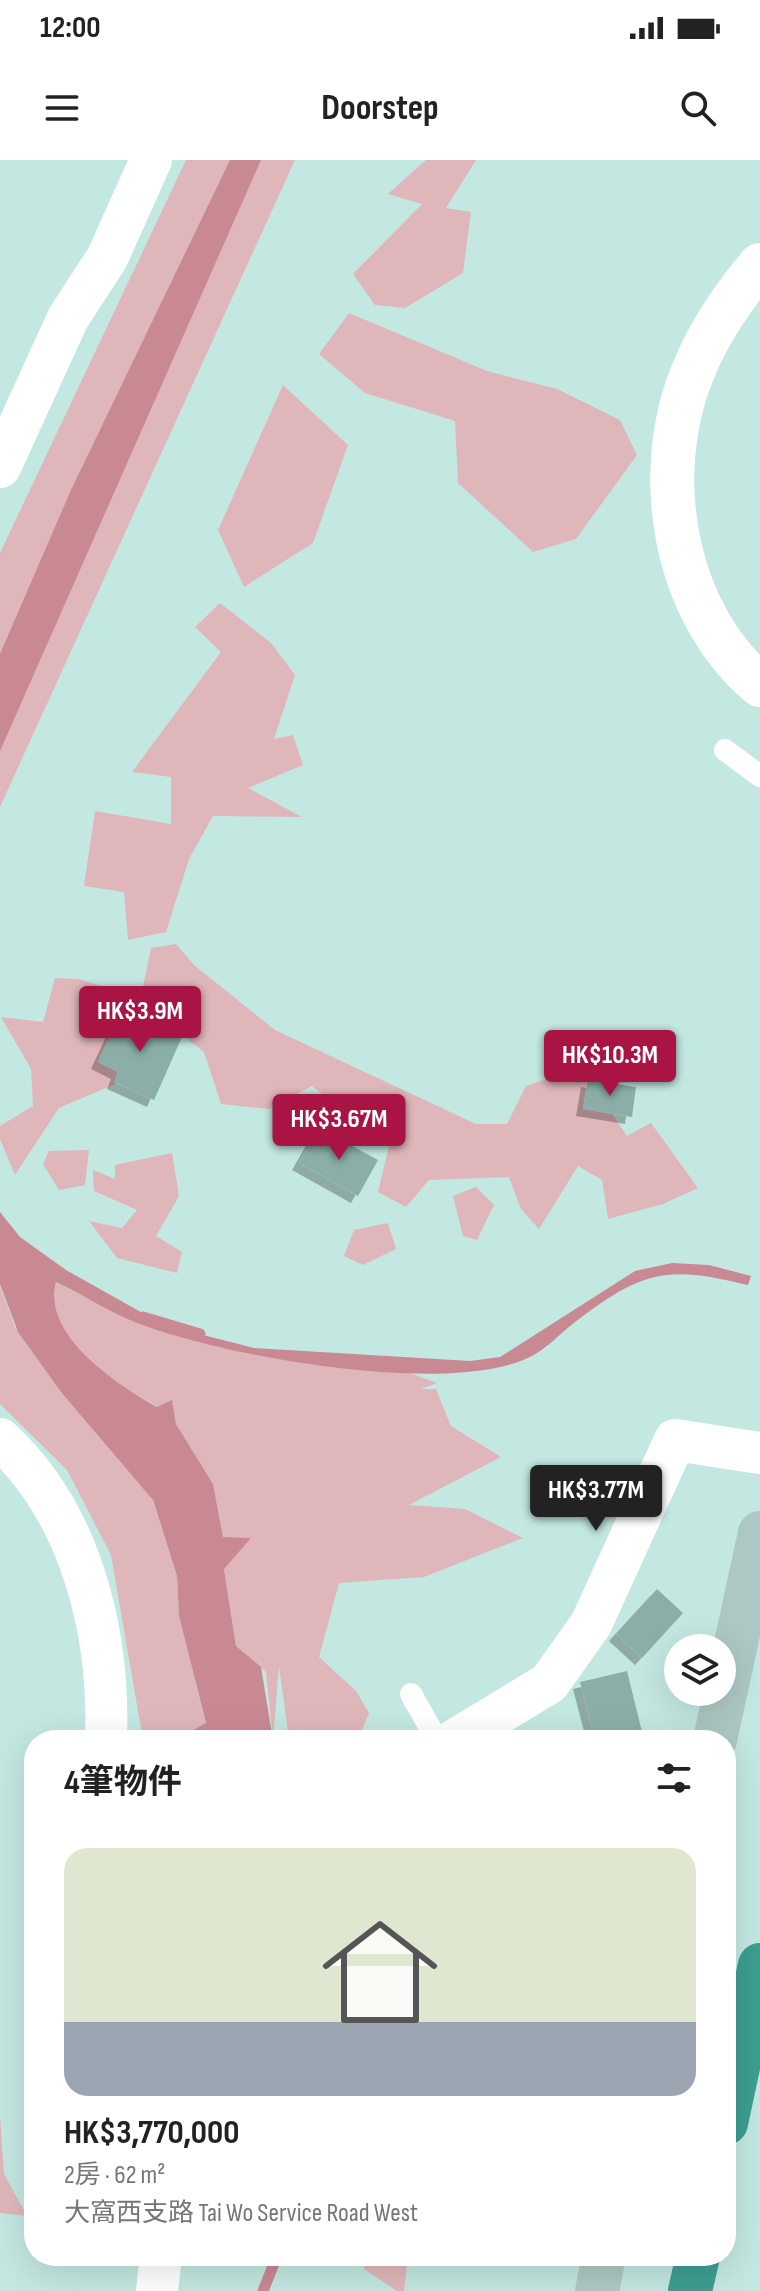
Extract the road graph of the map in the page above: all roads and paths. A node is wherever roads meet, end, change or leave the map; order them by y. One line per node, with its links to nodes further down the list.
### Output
1 (151, 160): 3 (street)
2 (749, 278): 4 (street)
3 (0, 467)
4 (760, 685)
5 (725, 750): 6 (lane)
6 (760, 776)
7 (0, 1439): 11 (street)
8 (760, 1453): 13 (street)
9 (760, 1533): 14 (main road)
10 (411, 1694): 12 (lane)
11 (106, 1730)
12 (431, 1730)
13 (471, 1730)
14 (717, 1730)
15 (760, 1965): 16 (highway)
16 (736, 2077)
17 (160, 2266): 20 (street)
18 (602, 2266): 21 (main road)
19 (696, 2266): 22 (highway)
20 (157, 2291)
21 (597, 2291)
22 (690, 2291)

